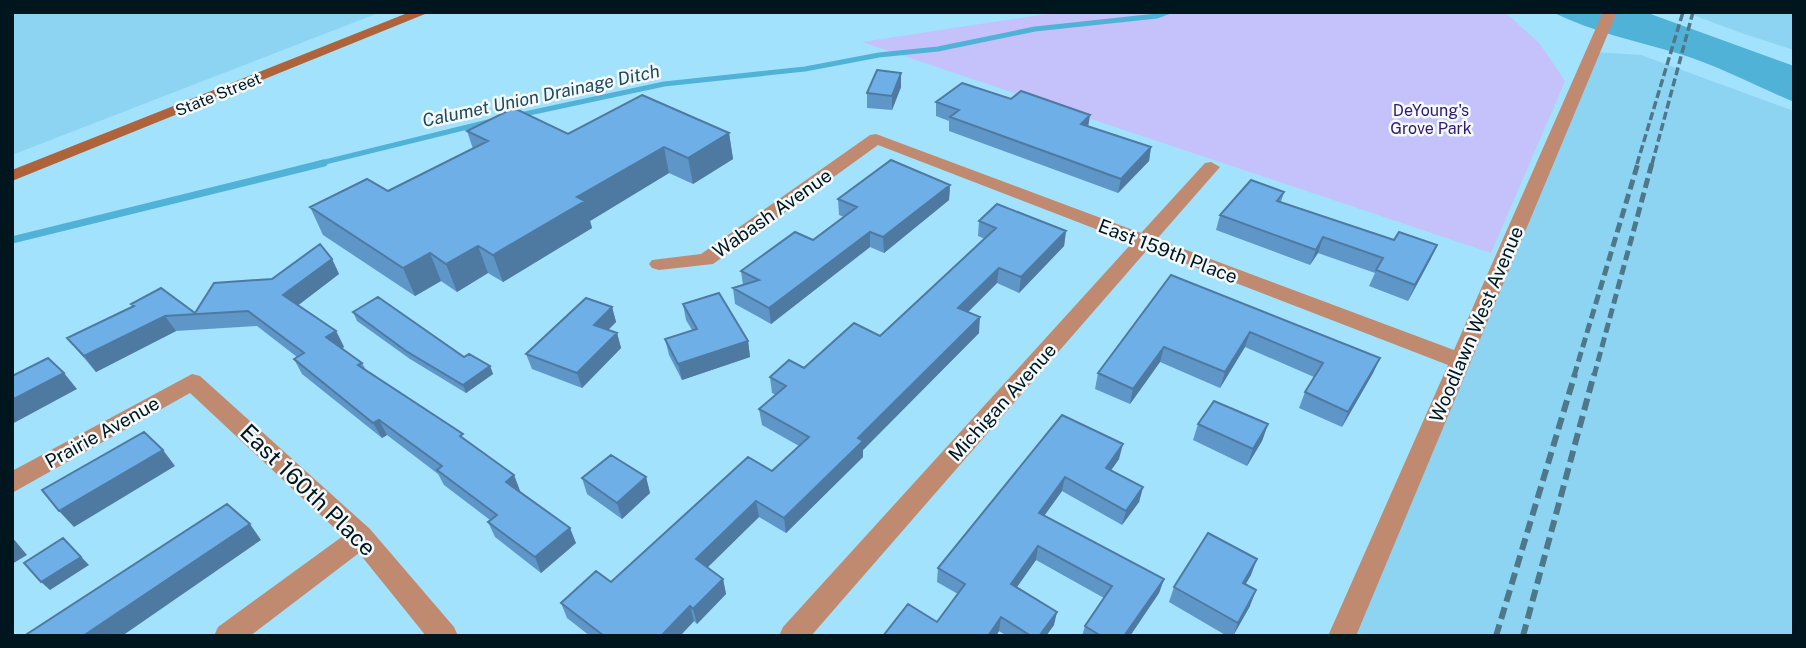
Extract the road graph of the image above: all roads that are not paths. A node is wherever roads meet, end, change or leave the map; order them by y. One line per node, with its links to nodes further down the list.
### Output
1 (423, 12): 5 (main road, State Street)
2 (1610, 12): 8 (street, Woodlawn West Avenue)
3 (876, 139): 6 (street, East 159th Place); 7 (street, Wabash Avenue)
4 (1210, 167): 6 (street, Michigan Avenue)
5 (12, 176)
6 (1144, 242): 8 (street, East 159th Place); 14 (street, Michigan Avenue)
7 (659, 264)
8 (1460, 361): 15 (street, Woodlawn West Avenue)
9 (192, 382): 10 (street, Prairie Avenue); 11 (street, East 160th Place)
10 (12, 483)
11 (361, 537): 12 (street); 13 (street, East 160th Place)
12 (228, 636)
13 (444, 636)
14 (793, 636)
15 (1342, 636)

